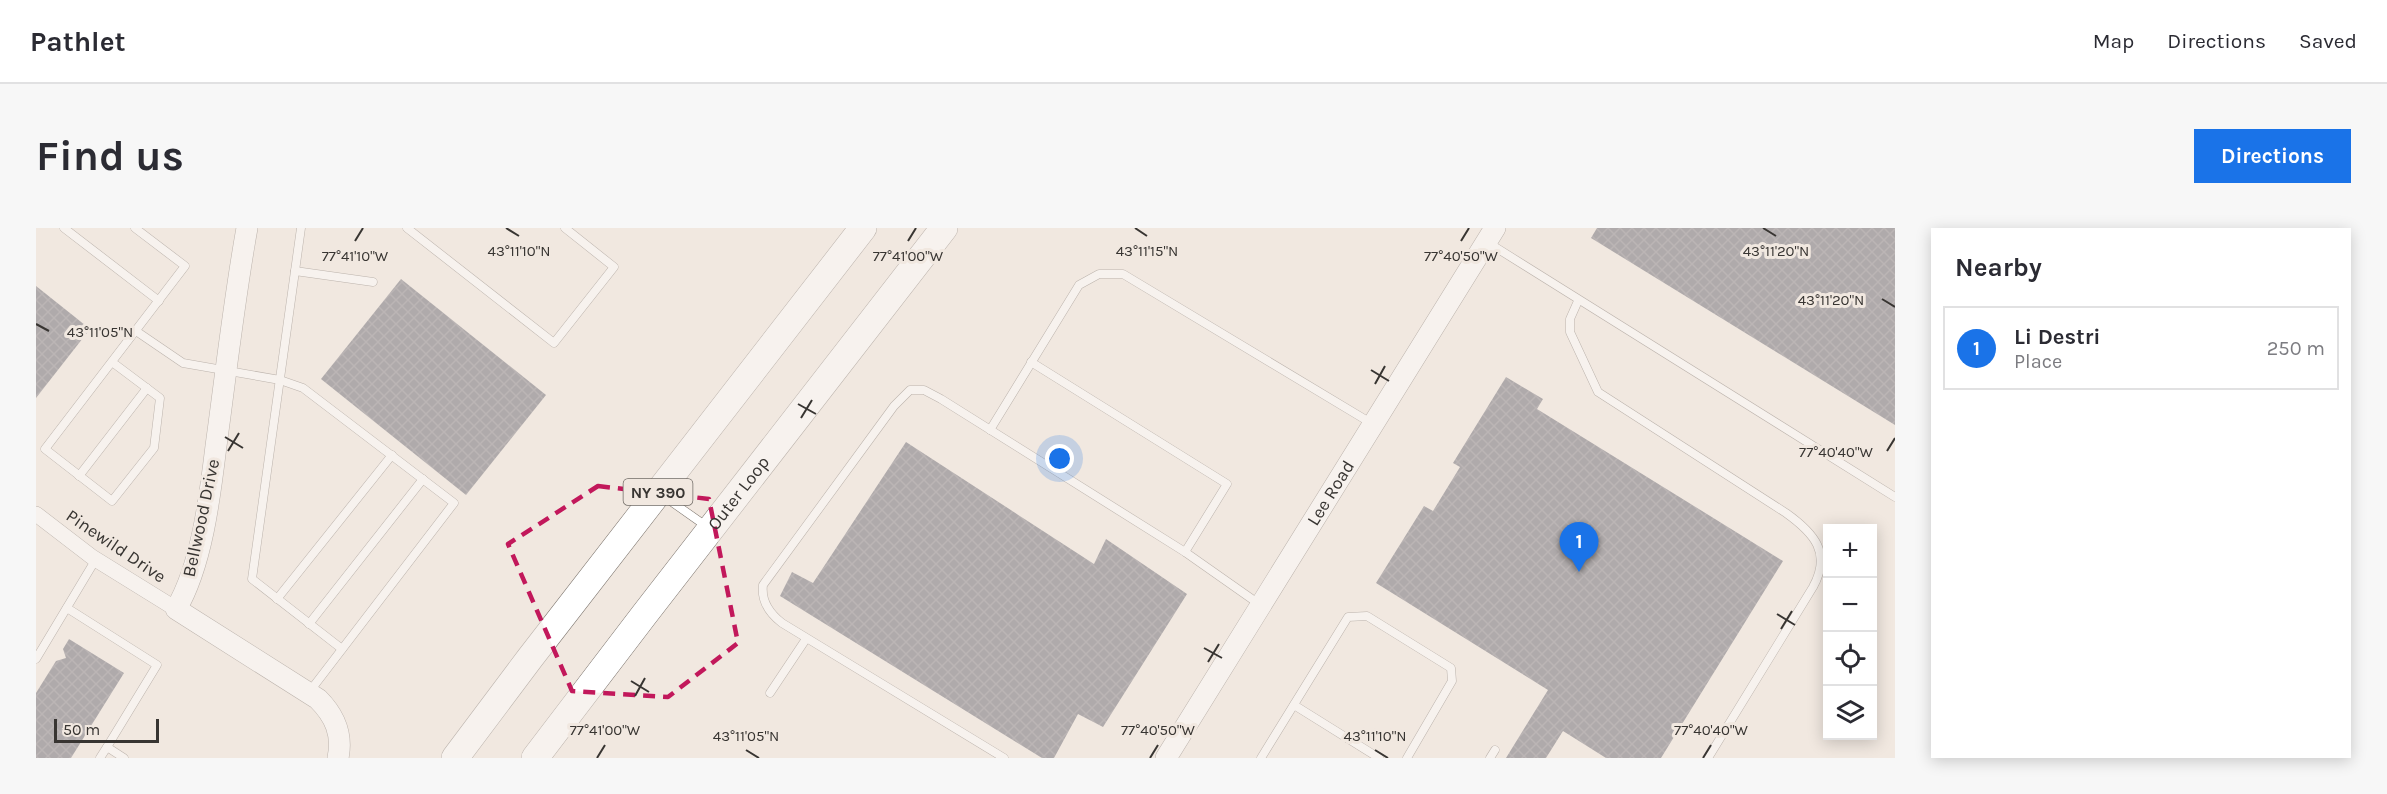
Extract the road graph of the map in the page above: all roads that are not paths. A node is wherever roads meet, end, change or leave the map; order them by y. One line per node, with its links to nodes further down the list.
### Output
1 (64, 228): 13 (lane)
2 (135, 228): 13 (lane)
3 (247, 228): 19 (street, Bellwood Drive)
4 (301, 228): 11 (lane)
5 (406, 228): 6 (lane)
6 (565, 228)
7 (852, 228): 15 (highway)
8 (863, 228): 15 (highway, NY 390)
9 (944, 228): 30 (highway, Outer Loop)
10 (1491, 235): 14 (lane); 22 (street, Lee Road)
11 (295, 271): 12 (lane); 20 (lane)
12 (373, 282)
13 (159, 301): 16 (lane)
14 (1578, 301): 28 (lane); 57 (lane)
15 (805, 303): 27 (highway, NY 390)
16 (136, 331): 17 (lane); 19 (lane)
17 (112, 362): 21 (lane); 25 (lane)
18 (1031, 362): 22 (lane); 23 (lane); 31 (lane)
19 (226, 371): 20 (lane); 36 (street, Bellwood Drive)
20 (280, 380): 24 (lane); 33 (lane)
21 (147, 388): 25 (lane); 25 (lane)
22 (1373, 424): 34 (street, Lee Road)
23 (990, 430): 31 (lane); 38 (lane)
24 (392, 454): 26 (lane); 33 (lane)
25 (79, 476)
26 (423, 479): 37 (lane); 39 (lane)
27 (658, 492): 30 (lane); 49 (highway, NY 390)
28 (1895, 497)
29 (36, 514): 32 (street, Pinewild Drive)
30 (710, 529): 50 (highway, Outer Loop)
31 (1185, 552): 34 (lane)
32 (96, 559): 35 (lane); 36 (street, Pinewild Drive)
33 (278, 599): 37 (lane)
34 (1261, 605): 52 (street, Lee Road)
35 (67, 608): 40 (lane); 44 (lane)
36 (176, 609): 41 (street)
37 (309, 624): 39 (lane)
38 (806, 639): 42 (lane); 51 (lane)
39 (342, 648): 41 (lane)
40 (36, 659)
41 (310, 693): 48 (street)
42 (770, 693)
43 (1294, 705): 53 (lane); 54 (lane); 55 (lane)
44 (107, 747): 46 (lane); 47 (lane)
45 (1495, 750): 56 (lane)
46 (100, 758)
47 (124, 758)
48 (338, 758)
49 (455, 758)
50 (535, 758)
51 (1004, 758)
52 (1166, 758)
53 (1262, 758)
54 (1379, 758)
55 (1407, 758)
56 (1490, 758)
57 (1708, 758)

